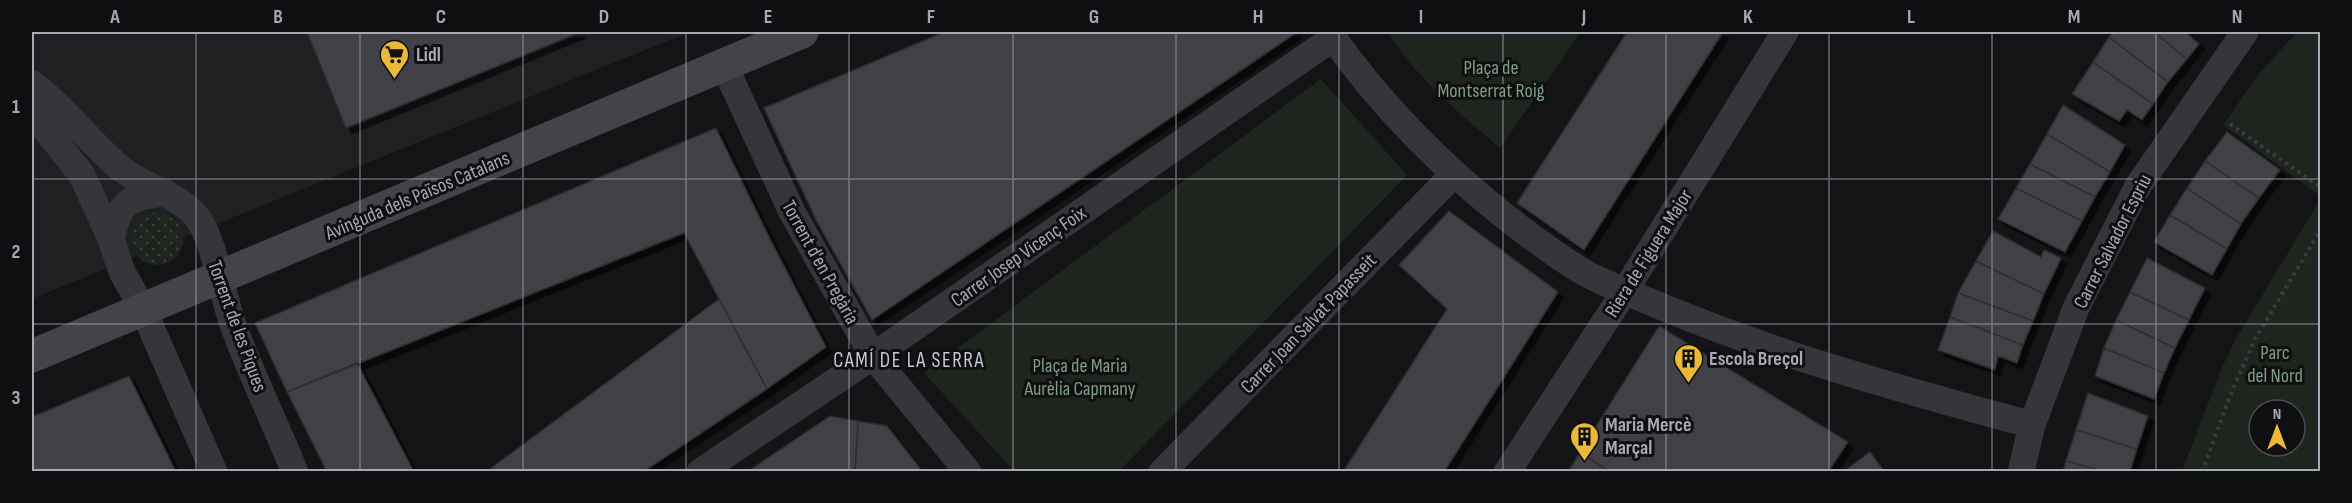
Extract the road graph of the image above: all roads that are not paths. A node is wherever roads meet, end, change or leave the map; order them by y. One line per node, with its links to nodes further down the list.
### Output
1 (802, 32): 5 (street, Avinguda dels Països Catalans)
2 (1785, 32): 12 (street, Riera de Figuera Major)
3 (2245, 32): 16 (street, Carrer Salvador Espriu)
4 (1331, 35): 8 (street); 15 (street, Carrer Josep Vicenç Foix)
5 (723, 65): 11 (street, Avinguda dels Països Catalans); 15 (street, Torrent d'en Pregària)
6 (32, 84): 9 (street, Torrent de les Piques)
7 (32, 112): 10 (street)
8 (1454, 174): 12 (street); 21 (street, Carrer Joan Salvat Papasseit)
9 (166, 193): 10 (street); 11 (street, Torrent de les Piques)
10 (111, 238): 13 (street)
11 (219, 276): 13 (street, Avinguda dels Països Catalans); 18 (street, Torrent de les Piques)
12 (1625, 291): 16 (street); 22 (street, Riera de Figuera Major)
13 (143, 309): 14 (street, Avinguda dels Països Catalans); 17 (street)
14 (32, 356)
15 (873, 356): 19 (street, Carrer Josep Vicenç Foix); 20 (street, Torrent d'en Pregària)
16 (2032, 425): 23 (street, Carrer Salvador Espriu)
17 (214, 471)
18 (295, 471)
19 (700, 471)
20 (968, 471)
21 (1161, 471)
22 (1508, 471)
23 (2021, 471)

